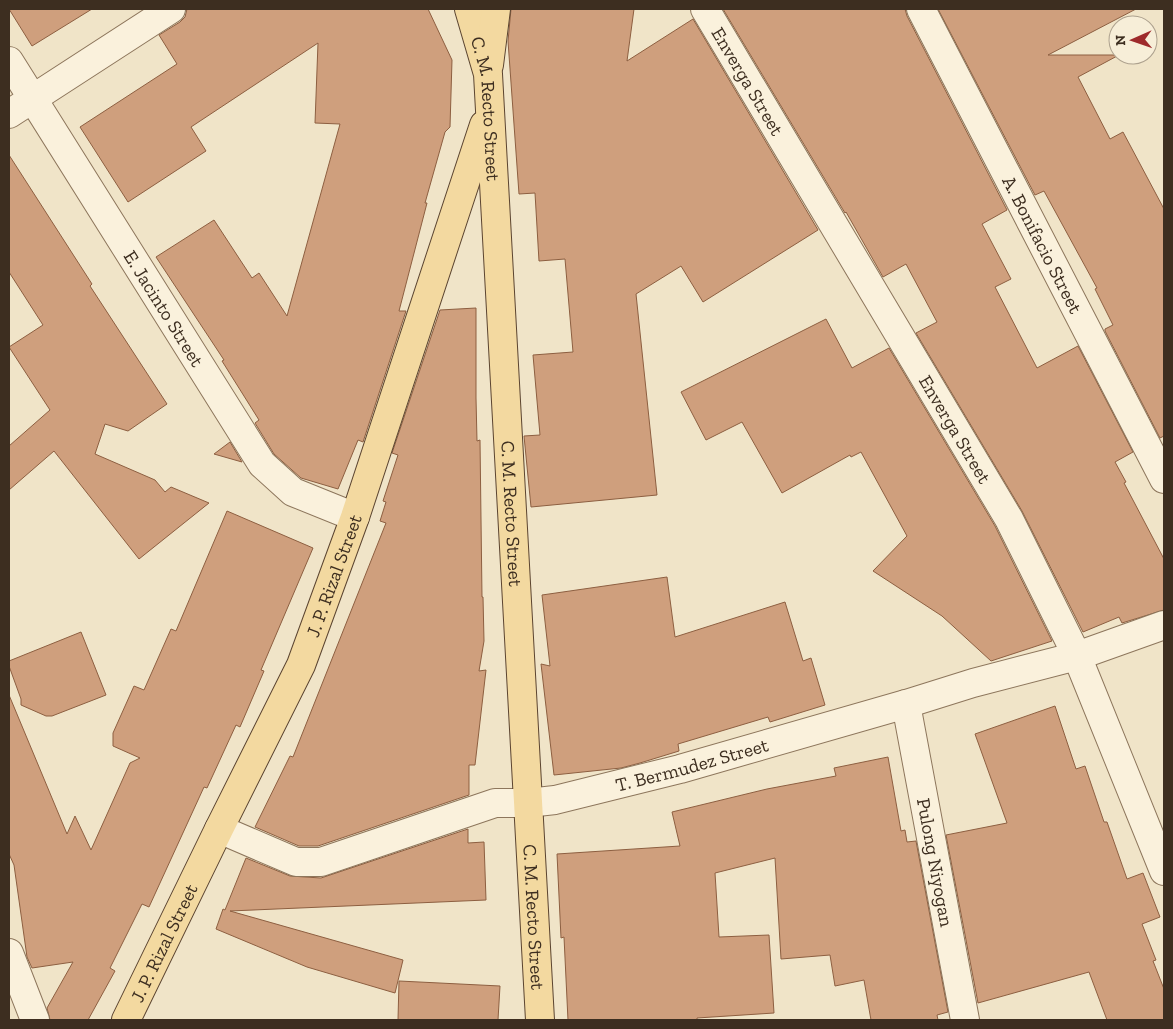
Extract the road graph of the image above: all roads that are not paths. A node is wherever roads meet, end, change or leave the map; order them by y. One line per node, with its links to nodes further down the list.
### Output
1 (171, 9): 8 (street)
2 (469, 9): 7 (main road, C. M. Recto Street)
3 (496, 9): 7 (main road)
4 (705, 9): 14 (street, Enverga Street)
5 (921, 9): 11 (street, A. Bonifacio Street)
6 (9, 61): 8 (street, E. Jacinto Street)
7 (488, 74): 9 (main road, C. M. Recto Street)
8 (32, 100): 10 (street); 12 (street, E. Jacinto Street)
9 (489, 109): 12 (main road, J. P. Rizal Street); 16 (main road, C. M. Recto Street)
10 (9, 114)
11 (1164, 479)
12 (355, 517): 17 (main road, J. P. Rizal Street)
13 (1164, 626): 14 (street, T. Bermudez Street)
14 (1077, 656): 15 (street, T. Bermudez Street); 18 (street, Enverga Street)
15 (906, 704): 16 (street, T. Bermudez Street); 23 (street, Pulong Niyogan)
16 (528, 803): 17 (street, T. Bermudez Street); 22 (main road, C. M. Recto Street)
17 (219, 829): 21 (main road, J. P. Rizal Street)
18 (1164, 870)
19 (9, 953): 20 (street)
20 (35, 1020)
21 (126, 1020)
22 (540, 1020)
23 (965, 1020)

